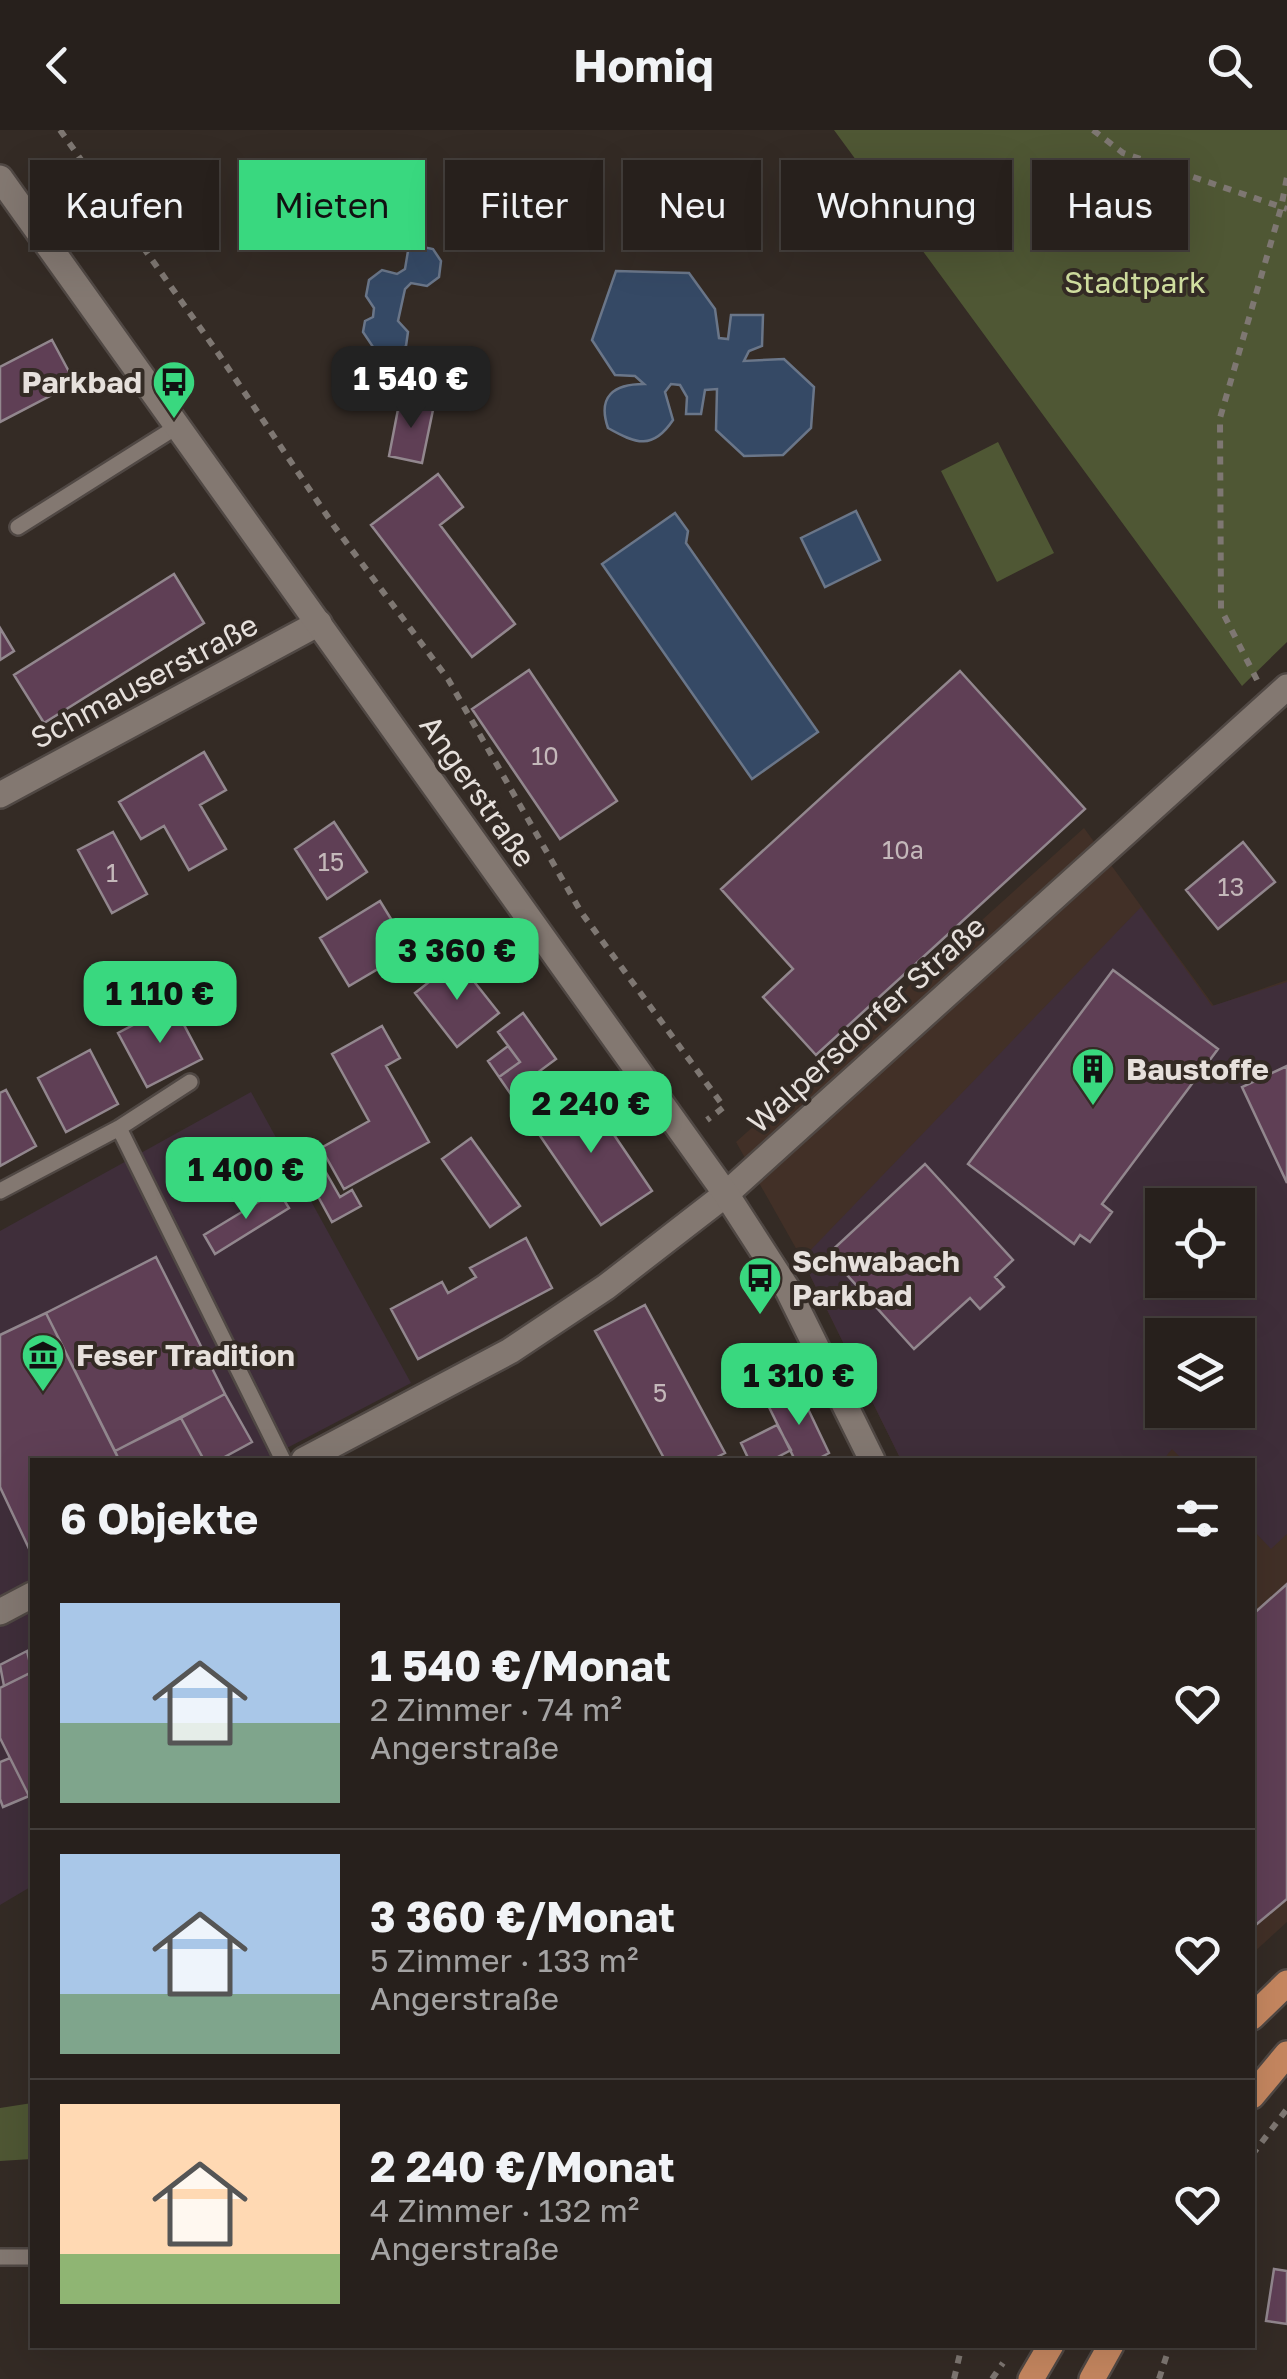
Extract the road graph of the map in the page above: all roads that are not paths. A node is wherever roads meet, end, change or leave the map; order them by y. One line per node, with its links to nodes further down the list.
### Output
1 (0, 178): 2 (street, Angerstraße)
2 (178, 426): 3 (lane); 4 (street, Angerstraße)
3 (18, 527)
4 (319, 623): 6 (street, Schmauserstraße); 10 (street, Angerstraße)
5 (1278, 695): 10 (street, Walpersdorfer Straße)
6 (0, 796)
7 (190, 1082): 8 (lane)
8 (120, 1128): 9 (lane); 11 (lane)
9 (0, 1191)
10 (726, 1194): 12 (street, Walpersdorfer Straße); 13 (street, Angerstraße)
11 (282, 1458)
12 (308, 1458)
13 (871, 1458)
14 (30, 1597): 15 (street)
15 (0, 1612)
16 (1287, 1982): 17 (main road)
17 (1255, 2015)
18 (1287, 2054): 19 (main road)
19 (1255, 2086)
20 (0, 2257): 21 (lane)
21 (30, 2257)
22 (1049, 2348): 24 (main road)
23 (1109, 2348): 25 (main road)
24 (1031, 2379)
25 (1092, 2379)

